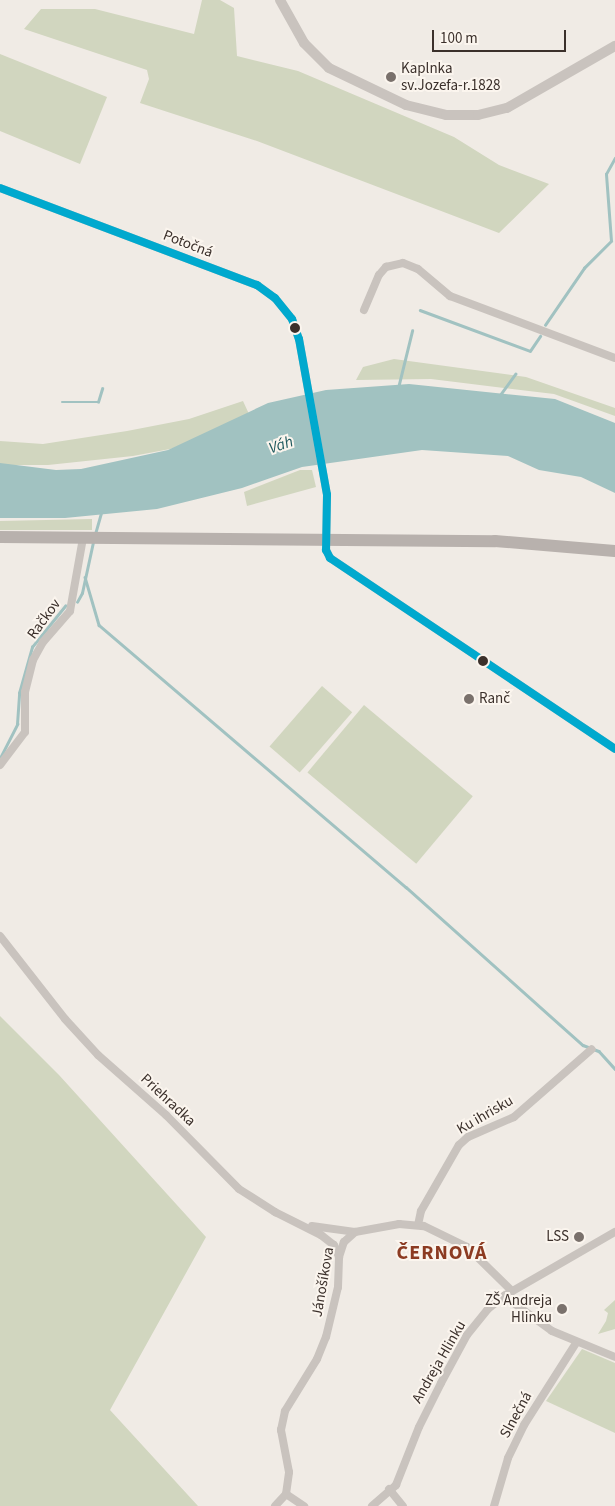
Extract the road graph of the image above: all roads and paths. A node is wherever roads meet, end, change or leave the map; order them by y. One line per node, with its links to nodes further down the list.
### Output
1 (280, 0): 2 (street)
2 (615, 46)
3 (0, 188): 8 (street, Potočná)
4 (364, 310): 5 (street)
5 (615, 358)
6 (0, 537): 7 (main road)
7 (91, 538): 8 (main road); 11 (street, Račkov)
8 (326, 540): 9 (main road); 10 (street)
9 (615, 552)
10 (615, 749)
11 (0, 765)
12 (0, 936): 14 (street, Priehradka)
13 (592, 1049): 15 (street, Ku ihrisku)
14 (299, 1223): 16 (street); 18 (street, Priehradka)
15 (418, 1225): 16 (street); 19 (street)
16 (355, 1232): 18 (street, Jánošíkova)
17 (615, 1232): 19 (street, Andreja Hlinku)
18 (339, 1257): 24 (street, Jánošíkova)
19 (512, 1291): 20 (street, Andreja Hlinku)
20 (504, 1296): 21 (street); 23 (street, Andreja Hlinku)
21 (576, 1343): 22 (street); 29 (street, Slnečná)
22 (615, 1357)
23 (392, 1487): 27 (street); 28 (street)
24 (286, 1494): 25 (street); 26 (street)
25 (275, 1506)
26 (304, 1506)
27 (372, 1506)
28 (403, 1506)
29 (494, 1506)

